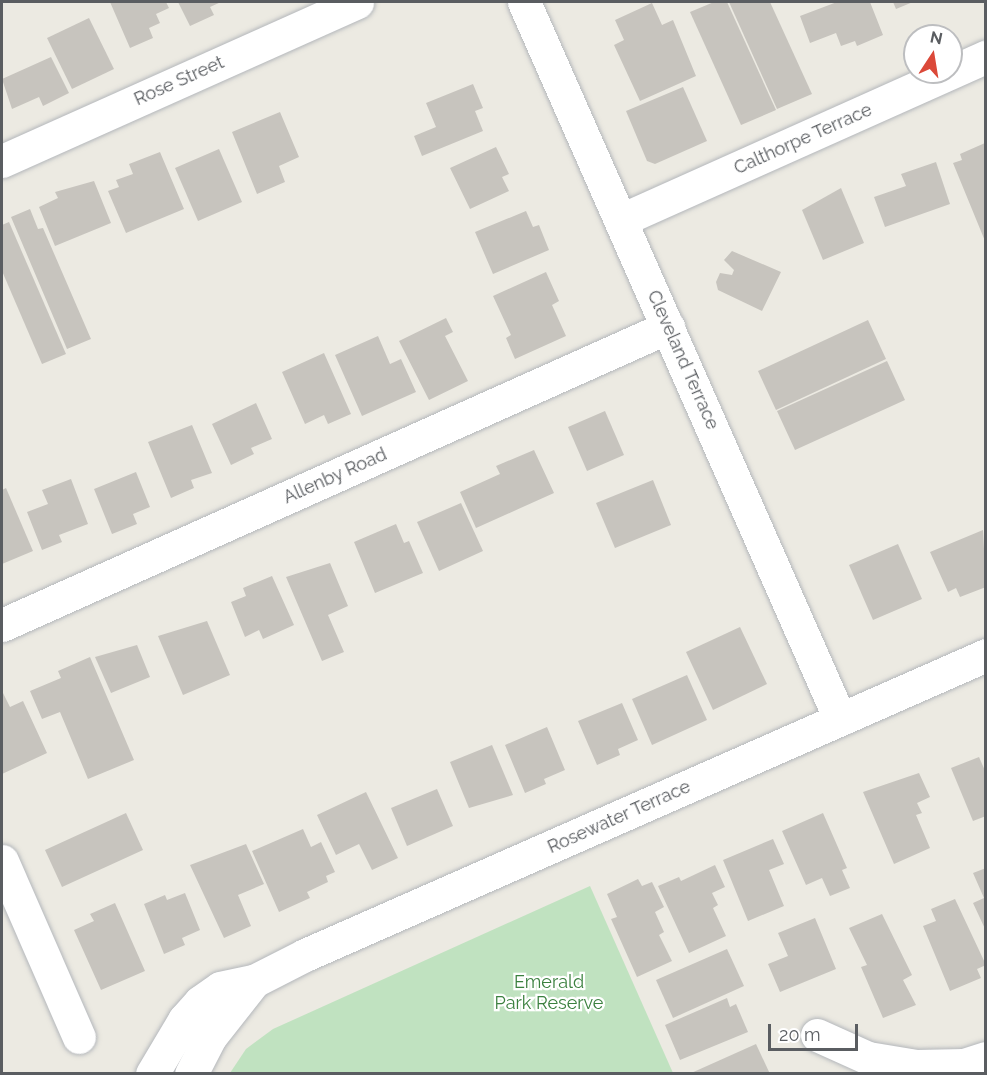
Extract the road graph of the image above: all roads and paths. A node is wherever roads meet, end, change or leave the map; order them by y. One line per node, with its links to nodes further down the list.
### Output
1 (357, 2): 4 (street, Rose Street)
2 (524, 2): 5 (street, Cleveland Terrace)
3 (986, 57): 5 (street, Calthorpe Terrace)
4 (2, 161)
5 (621, 220): 6 (street, Cleveland Terrace)
6 (668, 327): 7 (street, Allenby Road); 9 (street, Cleveland Terrace)
7 (2, 625)
8 (986, 655): 9 (street, Rosewater Terrace)
9 (840, 719): 11 (street, Rosewater Terrace)
10 (2, 861): 13 (street)
11 (254, 981): 15 (street, Rosewater Terrace); 16 (street, Rosewater Terrace)
12 (818, 1035): 14 (street)
13 (79, 1037)
14 (986, 1058)
15 (152, 1074)
16 (191, 1074)

